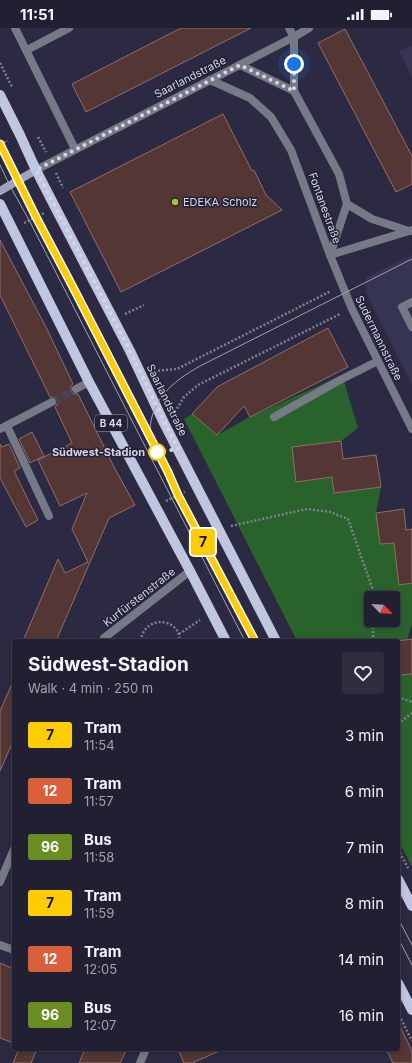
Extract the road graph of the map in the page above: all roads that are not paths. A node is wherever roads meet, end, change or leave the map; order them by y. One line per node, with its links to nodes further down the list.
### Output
1 (16, 28): 6 (street)
2 (69, 28): 6 (street)
3 (289, 28): 5 (street, Fontanestraße)
4 (309, 28): 5 (street, Saarlandstraße)
5 (294, 37): 7 (street, Saarlandstraße); 9 (street, Fontanestraße)
6 (27, 50): 11 (street)
7 (240, 65): 8 (street, Saarlandstraße); 9 (street)
8 (210, 80): 11 (street, Saarlandstraße); 17 (street, Fontanestraße)
9 (294, 91): 15 (street, Fontanestraße)
10 (0, 95): 12 (main road, Saarlandstraße)
11 (75, 149): 12 (street, Saarlandstraße)
12 (36, 170): 13 (street); 31 (main road, Saarlandstraße)
13 (0, 191)
14 (0, 204): 21 (main road, B 44)
15 (347, 204): 16 (street); 17 (street, Fontanestraße)
16 (411, 230): 17 (street)
17 (330, 255): 20 (street, Sudermannstraße)
18 (412, 302): 19 (street)
19 (412, 327)
20 (378, 361): 24 (street); 26 (street, Sudermannstraße)
21 (89, 382): 22 (street); 28 (main road, B 44)
22 (76, 389)
23 (52, 402): 25 (street)
24 (274, 417)
25 (3, 427): 27 (street)
26 (412, 429)
27 (49, 516)
28 (190, 571): 29 (street, Kurfürstenstraße); 30 (main road, B 44)
29 (103, 639)
30 (225, 639)
31 (275, 639)
32 (12, 854): 33 (street)
33 (0, 882)
34 (400, 883): 35 (main road)
35 (412, 906)
36 (0, 945): 37 (street)
37 (12, 949)
38 (400, 987): 39 (main road)
39 (412, 1010)
40 (145, 1051): 41 (street)
41 (140, 1063)

